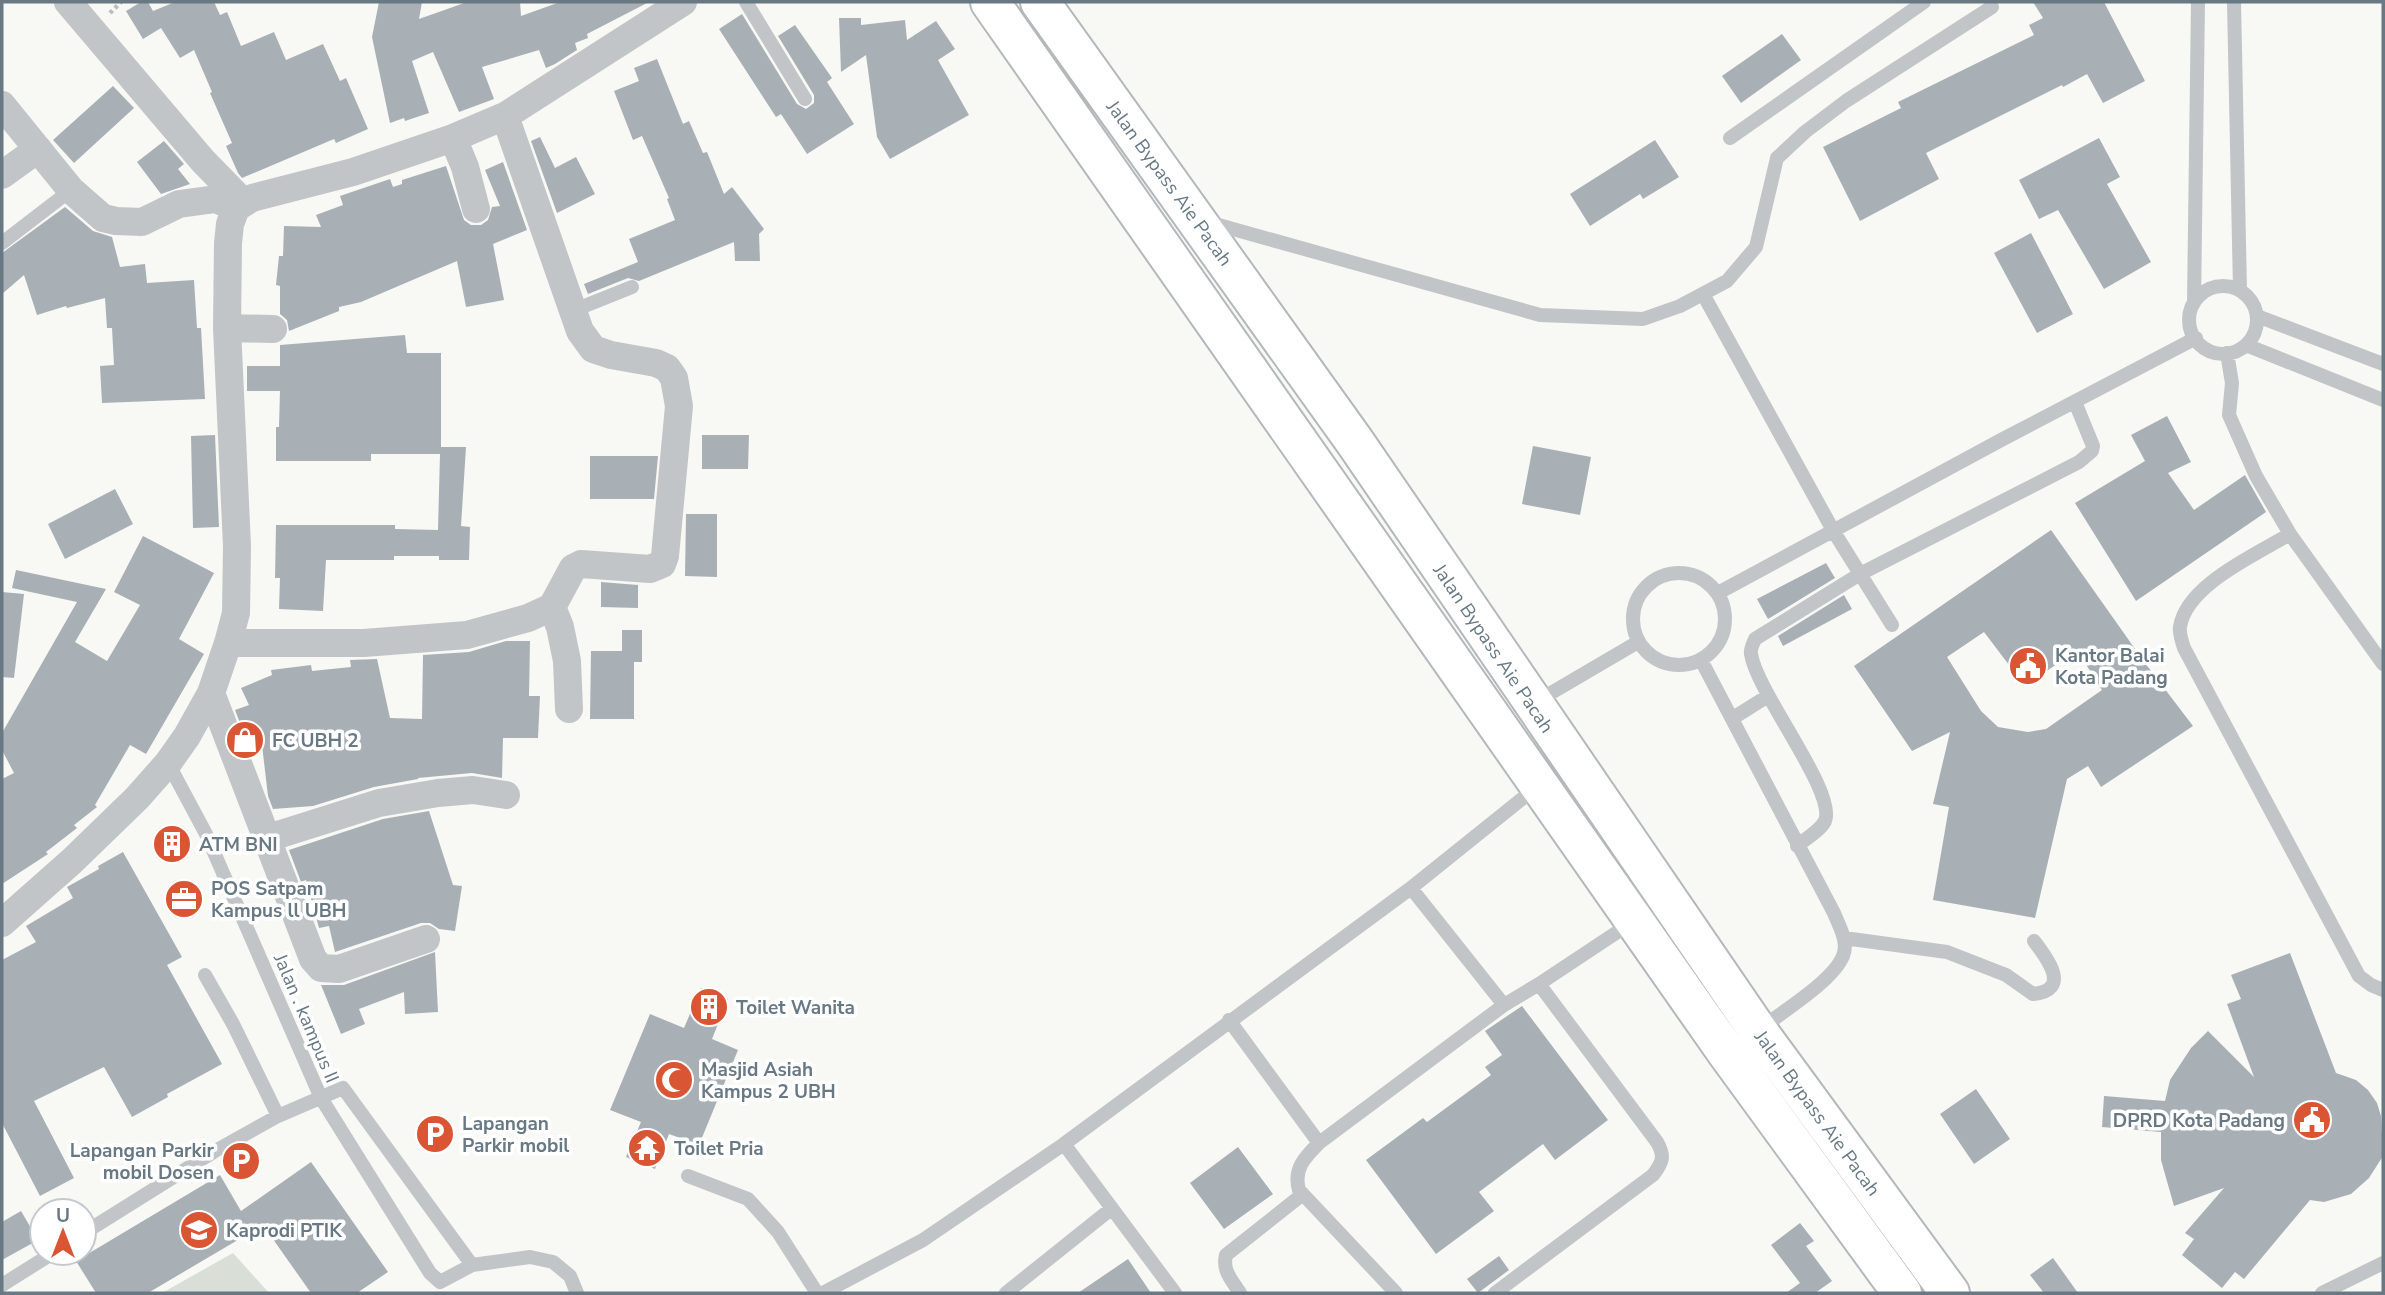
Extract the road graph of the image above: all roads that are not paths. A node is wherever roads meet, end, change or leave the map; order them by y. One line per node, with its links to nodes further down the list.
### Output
1 (68, 2): 18 (street)
2 (682, 2): 12 (street)
3 (746, 2): 10 (lane)
4 (990, 2): 21 (highway)
5 (1924, 2): 14 (lane)
6 (2198, 2): 26 (lane)
7 (2234, 2): 24 (lane)
8 (1053, 6): 19 (highway, Jalan Bypass Aie Pacah)
9 (1992, 7): 25 (lane)
10 (806, 99)
11 (2, 105): 15 (street)
12 (505, 116): 13 (street); 27 (street)
13 (453, 138): 18 (street); 20 (street)
14 (1730, 138)
15 (37, 149): 16 (street); 17 (street)
16 (2, 175)
17 (71, 190): 18 (street); 22 (lane)
18 (240, 206): 29 (street)
19 (1188, 207): 21 (highway); 25 (lane); 49 (highway, Jalan Bypass Aie Pacah)
20 (476, 209)
21 (1144, 221): 53 (highway)
22 (2, 243)
23 (632, 287): 27 (lane)
24 (2240, 290): 26 (lane); 28 (lane)
25 (1703, 294): 37 (lane)
26 (2194, 303): 31 (lane)
27 (572, 311): 41 (street)
28 (2257, 316): 32 (lane); 34 (lane)
29 (227, 327): 30 (street); 44 (street)
30 (273, 329)
31 (2196, 338): 33 (lane); 36 (lane)
32 (2246, 345): 33 (lane); 35 (lane)
33 (2227, 353): 38 (lane)
34 (2383, 364)
35 (2383, 400)
36 (2075, 402): 37 (lane); 39 (lane)
37 (1834, 532): 39 (lane); 40 (lane)
38 (2290, 534): 46 (lane); 65 (lane)
39 (1860, 574): 42 (lane); 48 (lane)
40 (1718, 593): 43 (lane); 45 (lane)
41 (552, 607): 44 (street); 50 (street)
42 (1892, 625)
43 (1639, 642): 45 (lane); 49 (lane)
44 (228, 643): 47 (street)
45 (1701, 660): 51 (lane)
46 (2383, 664)
47 (211, 693): 52 (street); 55 (street)
48 (1768, 696): 51 (lane); 56 (lane)
49 (1532, 704): 68 (highway, Jalan Bypass Aie Pacah)
50 (569, 709)
51 (1733, 718): 56 (lane)
52 (168, 763): 59 (street); 69 (lane, Jalan . kampus II)
53 (1539, 785): 57 (lane); 58 (highway)
54 (506, 795): 55 (street)
55 (268, 838): 61 (street)
56 (1797, 846): 60 (lane)
57 (1411, 888): 66 (lane); 67 (lane)
58 (1635, 920): 64 (lane); 68 (highway)
59 (2, 923)
60 (1844, 937): 62 (lane); 68 (lane)
61 (426, 939)
62 (2034, 941)
63 (205, 975): 70 (lane)
64 (1539, 984): 66 (lane); 88 (lane)
65 (2383, 990)
66 (1504, 1005): 71 (lane)
67 (1230, 1020): 71 (lane); 72 (lane)
68 (1743, 1042): 89 (highway); 90 (highway, Jalan Bypass Aie Pacah)
69 (321, 1098): 70 (lane, Jalan . kampus II); 78 (lane, Jalan . kampus II); 78 (lane, Jalan . kampus II)
70 (278, 1116): 76 (lane, Jalan . kampus II)
71 (1319, 1143): 74 (lane)
72 (1064, 1144): 75 (lane); 83 (lane)
73 (688, 1176): 82 (lane)
74 (1303, 1194): 86 (lane); 87 (lane)
75 (1111, 1209): 84 (lane); 85 (lane)
76 (98, 1224)
77 (2383, 1263): 91 (lane)
78 (471, 1265): 81 (lane)
79 (31, 1267): 80 (lane)
80 (2, 1285)
81 (577, 1293)
82 (817, 1293)
83 (824, 1293)
84 (1006, 1293)
85 (1175, 1293)
86 (1240, 1293)
87 (1396, 1293)
88 (1495, 1293)
89 (1902, 1293)
90 (1950, 1293)
91 (2322, 1293)

